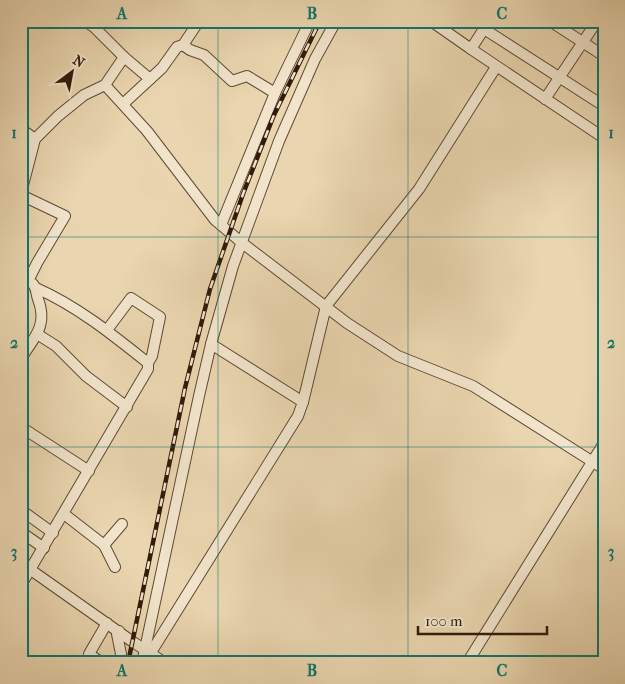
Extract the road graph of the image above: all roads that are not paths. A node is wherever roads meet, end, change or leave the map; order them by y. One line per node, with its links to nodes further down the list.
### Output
1 (26, 21): 10 (street)
2 (199, 21): 12 (street)
3 (310, 21): 20 (street)
4 (336, 21): 29 (street)
5 (431, 21): 13 (street)
6 (550, 21): 11 (street)
7 (597, 21): 11 (street)
8 (92, 23): 15 (street)
9 (487, 25): 13 (street); 17 (street)
10 (21, 29)
11 (583, 43): 14 (street); 17 (street)
12 (184, 45): 18 (street); 20 (street)
13 (471, 49): 16 (street)
14 (604, 56)
15 (124, 58): 18 (street); 19 (street)
16 (496, 67): 21 (street); 32 (street)
17 (560, 78): 21 (street); 23 (street)
18 (150, 79): 22 (street)
19 (105, 85): 22 (street); 26 (street)
20 (275, 93): 28 (street)
21 (545, 100): 25 (street)
22 (124, 104): 28 (street)
23 (604, 106)
24 (21, 129): 26 (street)
25 (604, 138)
26 (35, 139): 27 (street)
27 (21, 194): 30 (street)
28 (221, 226): 29 (street)
29 (241, 242): 32 (street); 35 (street)
30 (25, 278): 31 (street)
31 (36, 288): 33 (street); 34 (street)
32 (326, 306): 38 (street); 42 (street)
33 (108, 330): 37 (street); 37 (street)
34 (37, 334): 36 (street); 39 (street)
35 (211, 344): 38 (street); 58 (street)
36 (22, 356)
37 (148, 363): 39 (street)
38 (303, 402): 58 (street)
39 (127, 407): 44 (street)
40 (21, 427): 44 (street)
41 (604, 443): 42 (street)
42 (592, 462): 43 (street); 63 (street)
43 (604, 468)
44 (89, 471): 46 (street)
45 (21, 510): 49 (street)
46 (64, 514): 49 (street); 50 (street)
47 (122, 524): 50 (street)
48 (21, 532): 51 (street)
49 (53, 533): 51 (street)
50 (104, 544): 53 (street)
51 (44, 548): 54 (street)
52 (21, 563): 54 (street)
53 (115, 567)
54 (31, 570): 55 (street); 56 (street)
55 (21, 585)
56 (107, 623): 57 (street); 59 (street)
57 (119, 631): 58 (street); 60 (street)
58 (148, 652): 61 (street); 62 (street)
59 (102, 663)
60 (119, 663)
61 (142, 663)
62 (165, 663)
63 (467, 663)

